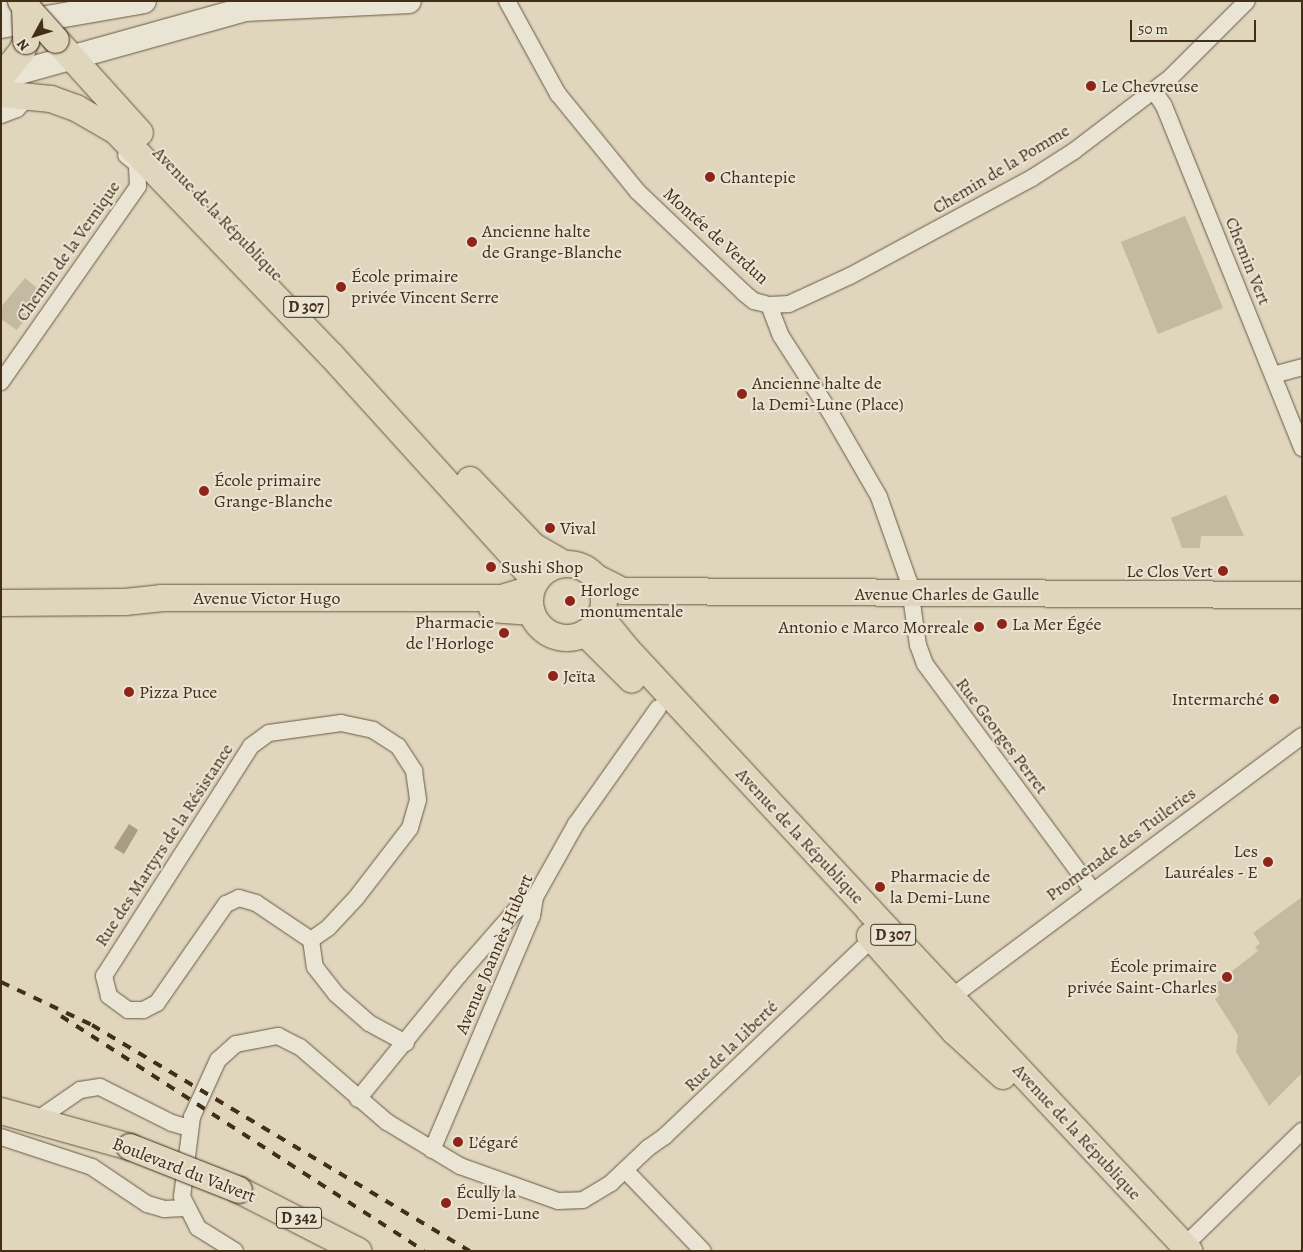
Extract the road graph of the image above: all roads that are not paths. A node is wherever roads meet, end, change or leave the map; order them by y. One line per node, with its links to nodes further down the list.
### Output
1 (144, 1): 6 (main road)
2 (409, 1): 7 (main road)
3 (507, 1): 13 (street, Montée de Verdun)
4 (1247, 1): 9 (street, Chemin de la Pomme)
5 (18, 4): 7 (main road, Avenue de la République, bridge); 8 (main road, bridge)
6 (1, 26)
7 (64, 49): 8 (main road); 18 (main road, Avenue de la République / D 307)
8 (2, 82): 10 (main road, Avenue de la République / D 307)
9 (1154, 91): 13 (street, Chemin de la Pomme); 15 (street, Chemin Vert)
10 (28, 98): 11 (street); 12 (street, Avenue de la République); 20 (main road, Avenue de la République / D 307)
11 (1, 115)
12 (137, 164): 16 (street, Chemin de la Vernique)
13 (769, 305): 22 (street, Montée de Verdun)
14 (1302, 367): 15 (street)
15 (1273, 375): 17 (street, Chemin Vert)
16 (1, 382)
17 (1302, 448)
18 (564, 564): 19 (main road); 20 (main road)
19 (595, 577): 22 (main road, Avenue Charles de Gaulle); 28 (main road)
20 (533, 594): 23 (main road, Avenue Victor Hugo); 27 (main road, Avenue Victor Hugo); 28 (main road)
21 (1302, 595): 22 (main road, Avenue Charles de Gaulle)
22 (913, 600): 25 (main road, Avenue Charles de Gaulle); 28 (main road, Avenue Charles de Gaulle); 31 (street, Rue Georges Perret)
23 (1, 603)
24 (1302, 604): 25 (main road)
25 (1235, 606): 26 (main road, Avenue Charles de Gaulle)
26 (1302, 608)
27 (1, 614)
28 (596, 619): 29 (main road, Avenue de la République / D 307); 33 (main road, Avenue de la République / D 307)
29 (658, 708): 32 (street, Avenue Joannès Hubert); 33 (main road, Avenue de la République / D 307)
30 (1302, 736): 31 (street, Promenade des Tuileries)
31 (1092, 890): 35 (street, Promenade des Tuileries)
32 (535, 897): 36 (street); 43 (street, Avenue Joannès Hubert)
33 (873, 938): 35 (main road, Avenue de la République / D 307); 44 (street, Rue de la Liberté)
34 (311, 940): 34 (street, Rue des Martyrs de la Résistance); 36 (street)
35 (950, 998): 46 (main road, Avenue de la République / D 307)
36 (406, 1043): 37 (street)
37 (358, 1099): 40 (street, Rue de la Liberté); 43 (street, Rue de la Liberté)
38 (1, 1111): 39 (main road, Boulevard du Valvert / D 342)
39 (38, 1119): 40 (street); 48 (main road, Boulevard du Valvert / D 342, bridge)
40 (190, 1128): 45 (street, Rue de la Liberté)
41 (1302, 1131): 46 (street)
42 (1, 1138): 45 (street)
43 (432, 1150): 44 (street, Rue de la Liberté)
44 (625, 1170): 49 (street)
45 (185, 1208): 47 (street)
46 (1184, 1246)
47 (235, 1251)
48 (358, 1251)
49 (703, 1251)

